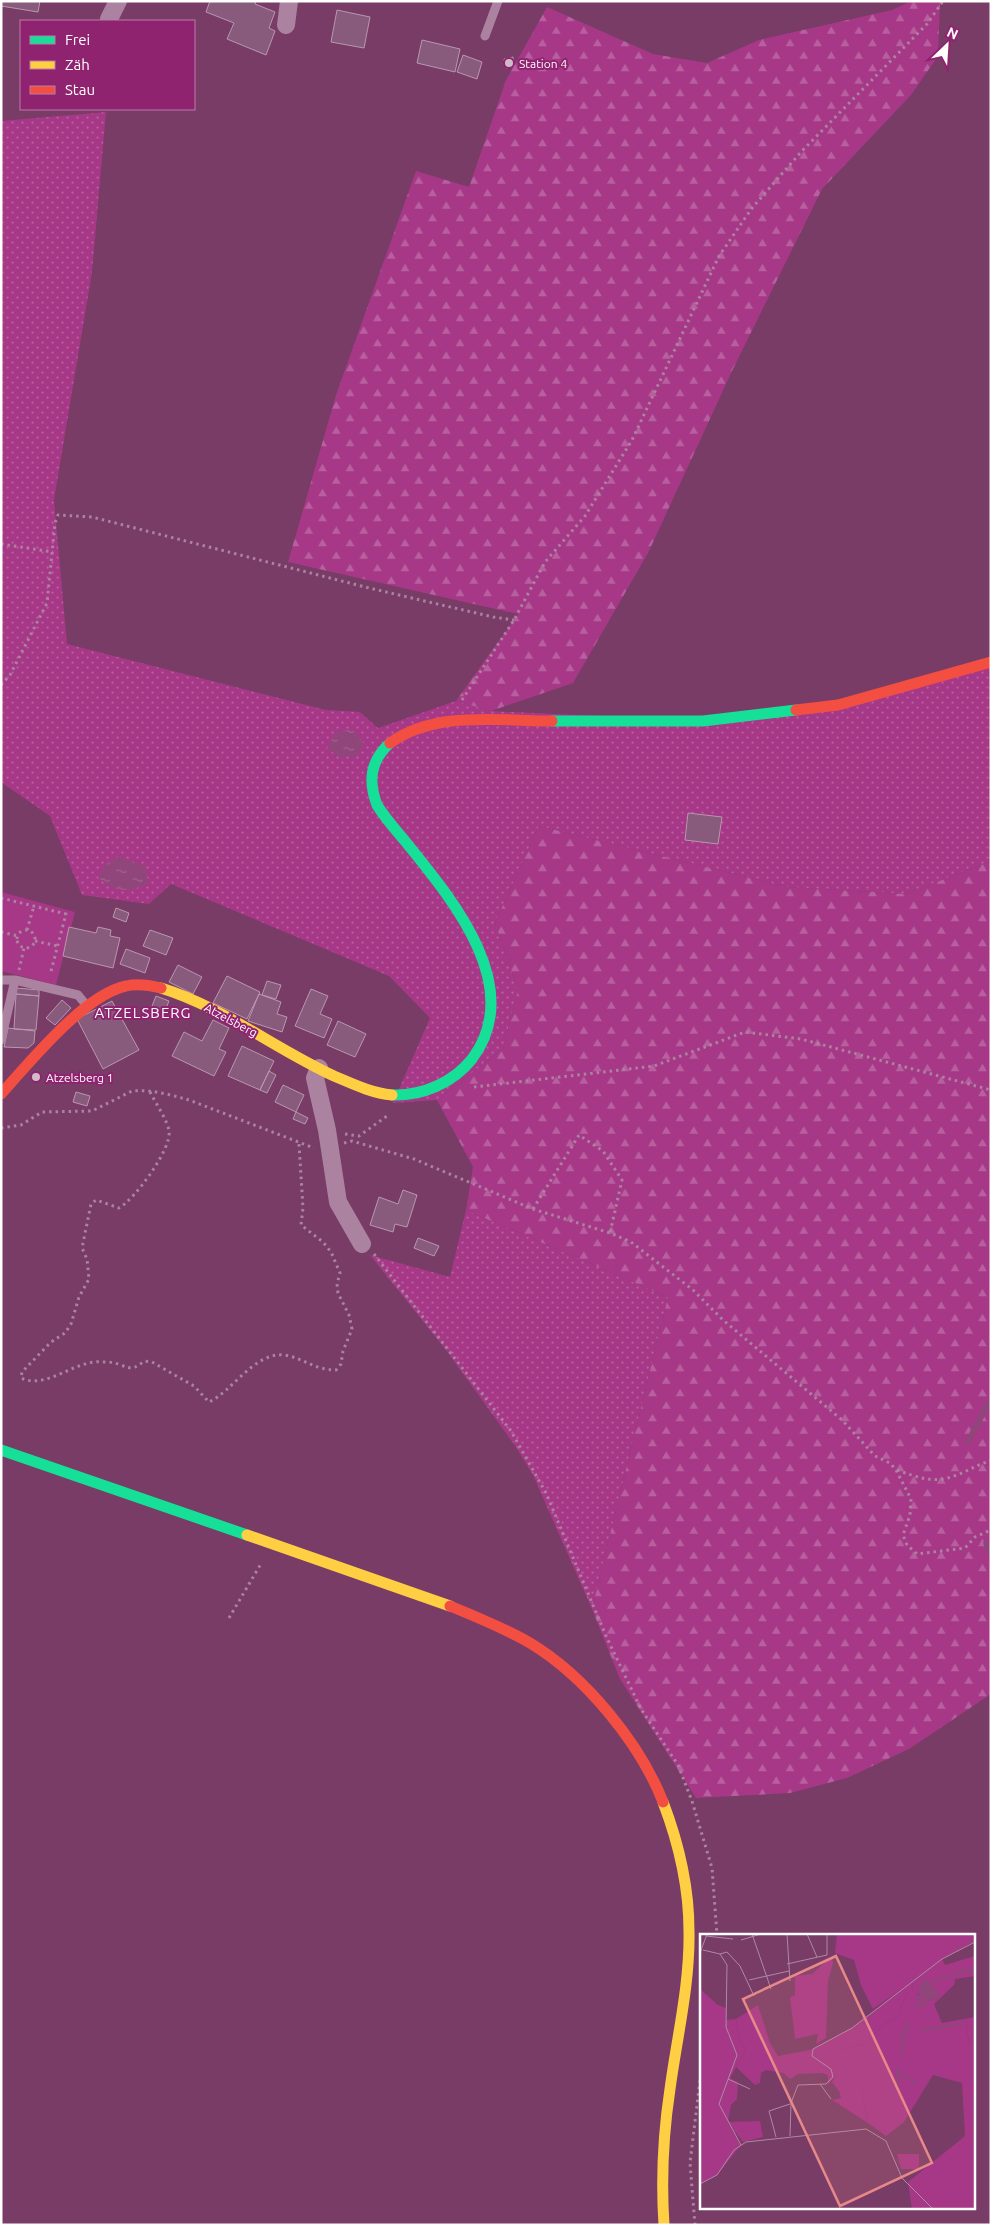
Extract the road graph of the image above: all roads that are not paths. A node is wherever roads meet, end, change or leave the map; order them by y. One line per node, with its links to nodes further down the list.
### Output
1 (118, 1): 4 (street)
2 (289, 1): 5 (street)
3 (498, 1): 6 (lane)
4 (109, 19)
5 (286, 25)
6 (485, 36)
7 (991, 662): 12 (street, Atzelsberg)
8 (1, 980): 9 (lane)
9 (15, 980): 10 (lane); 11 (lane)
10 (87, 1006): 12 (street, Atzelsberg); 13 (street, Atzelsberg)
11 (1, 1040)
12 (319, 1068): 14 (street)
13 (1, 1094)
14 (362, 1244)
15 (1, 1450): 16 (street)
16 (664, 2225)

